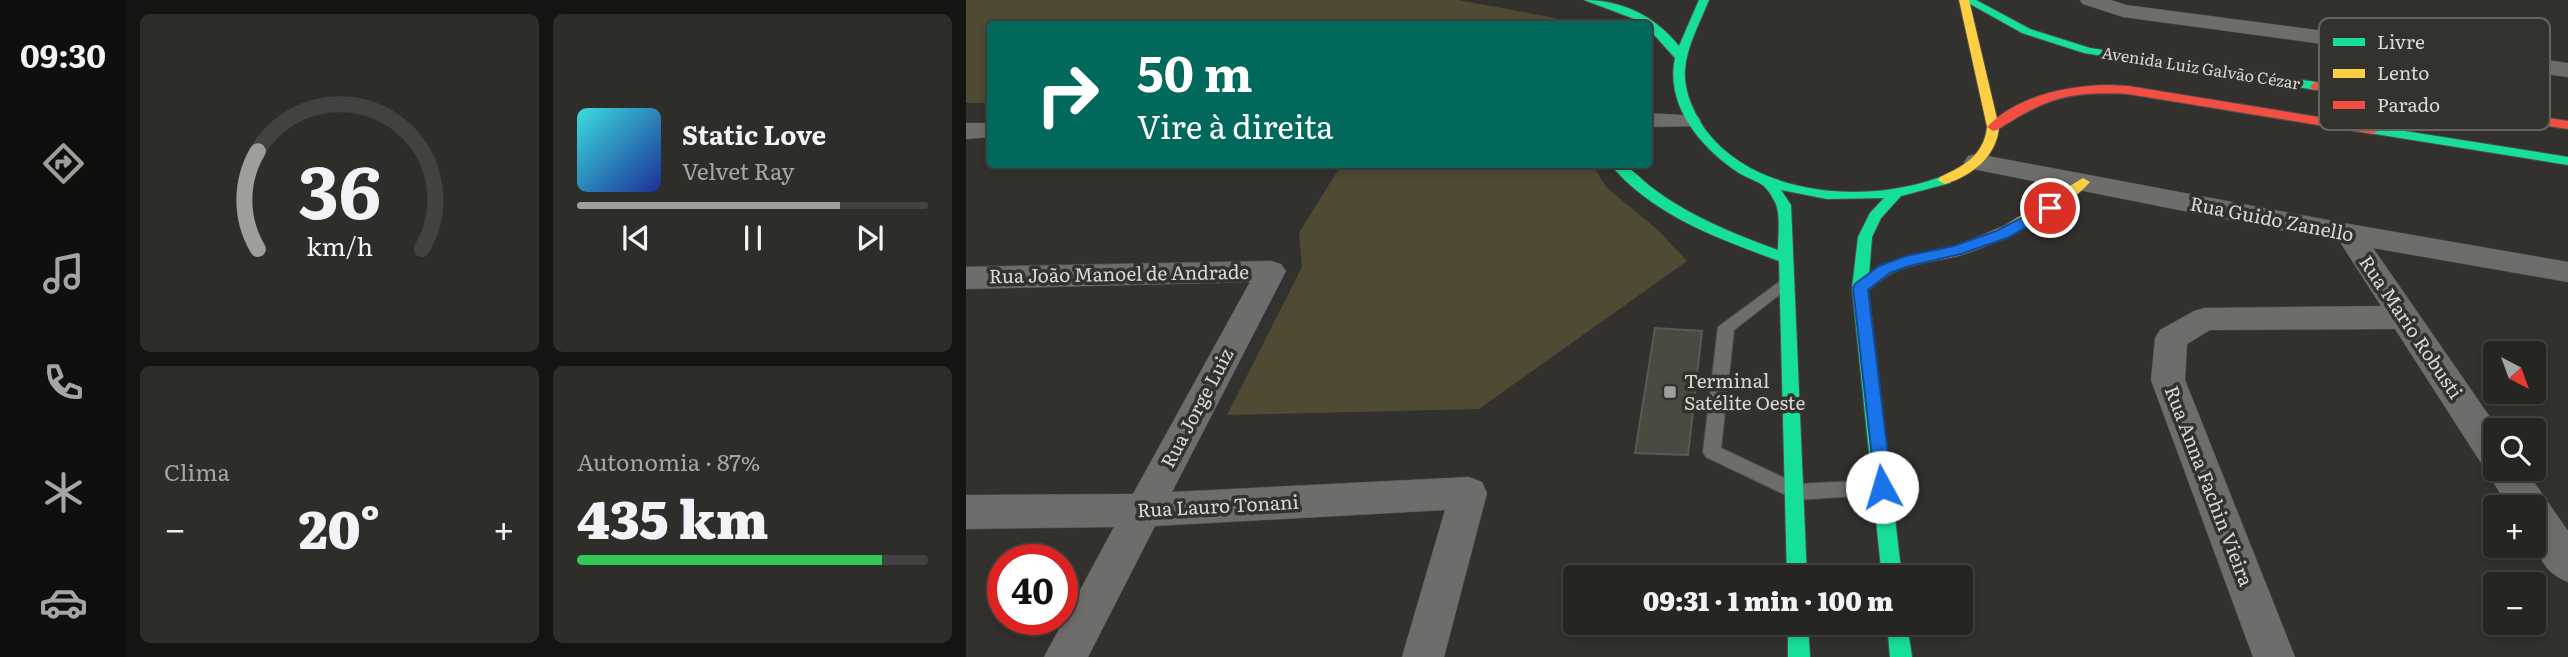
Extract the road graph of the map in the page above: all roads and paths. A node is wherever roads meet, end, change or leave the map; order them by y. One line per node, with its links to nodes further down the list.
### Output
1 (1589, 0): 6 (main road)
2 (1704, 0): 6 (main road)
3 (1966, 0): 9 (main road, Avenida Luiz Galvão Cézar); 15 (main road, Avenida Luiz Galvão Cézar)
4 (2090, 0): 5 (street)
5 (2319, 37)
6 (1682, 59): 11 (main road)
7 (2550, 68): 8 (street)
8 (2568, 70)
9 (2319, 87)
10 (1652, 120): 11 (street)
11 (1689, 121): 22 (main road)
12 (2319, 121): 15 (main road, Avenida Luiz Galvão Cézar)
13 (2550, 122): 14 (main road, Avenida Luiz Galvão Cézar)
14 (2568, 125)
15 (1993, 127): 20 (main road)
16 (987, 130): 18 (street)
17 (2374, 130): 19 (main road, Avenida Luiz Galvão Cézar)
18 (966, 131)
19 (2568, 161)
20 (1977, 162): 23 (street, Rua Guido Zanello); 24 (main road)
21 (1620, 168): 26 (main road)
22 (1769, 182): 24 (main road); 26 (main road)
23 (2083, 182): 25 (street, Rua Guido Zanello); 31 (main road)
24 (1894, 195): 31 (main road)
25 (2349, 234): 28 (street, Rua Guido Zanello); 32 (street, Rua Mario Robusti)
26 (1785, 258): 30 (main road)
27 (1271, 271): 29 (street, Rua João Manoel de Andrade); 36 (street, Rua Jorge Luiz)
28 (2568, 272)
29 (966, 278)
30 (1785, 283): 35 (main road); 35 (lane)
31 (1860, 288): 34 (main road)
32 (2404, 317): 33 (street, Rua Mario Robusti); 48 (street, Rua Anna Fachin Vieira)
33 (2483, 436)
34 (1882, 487): 35 (lane); 40 (main road)
35 (1796, 492): 39 (main road)
36 (1144, 510): 37 (street, Rua Lauro Tonani); 44 (street, Rua Jorge Luiz); 45 (street, Rua Lauro Tonani)
37 (966, 512)
38 (2546, 531): 41 (street)
39 (1797, 565)
40 (1891, 565)
41 (2568, 565)
42 (1798, 635): 46 (main road)
43 (1898, 635): 47 (main road)
44 (1065, 657)
45 (1423, 657)
46 (1799, 657)
47 (1900, 657)
48 (2274, 657)

